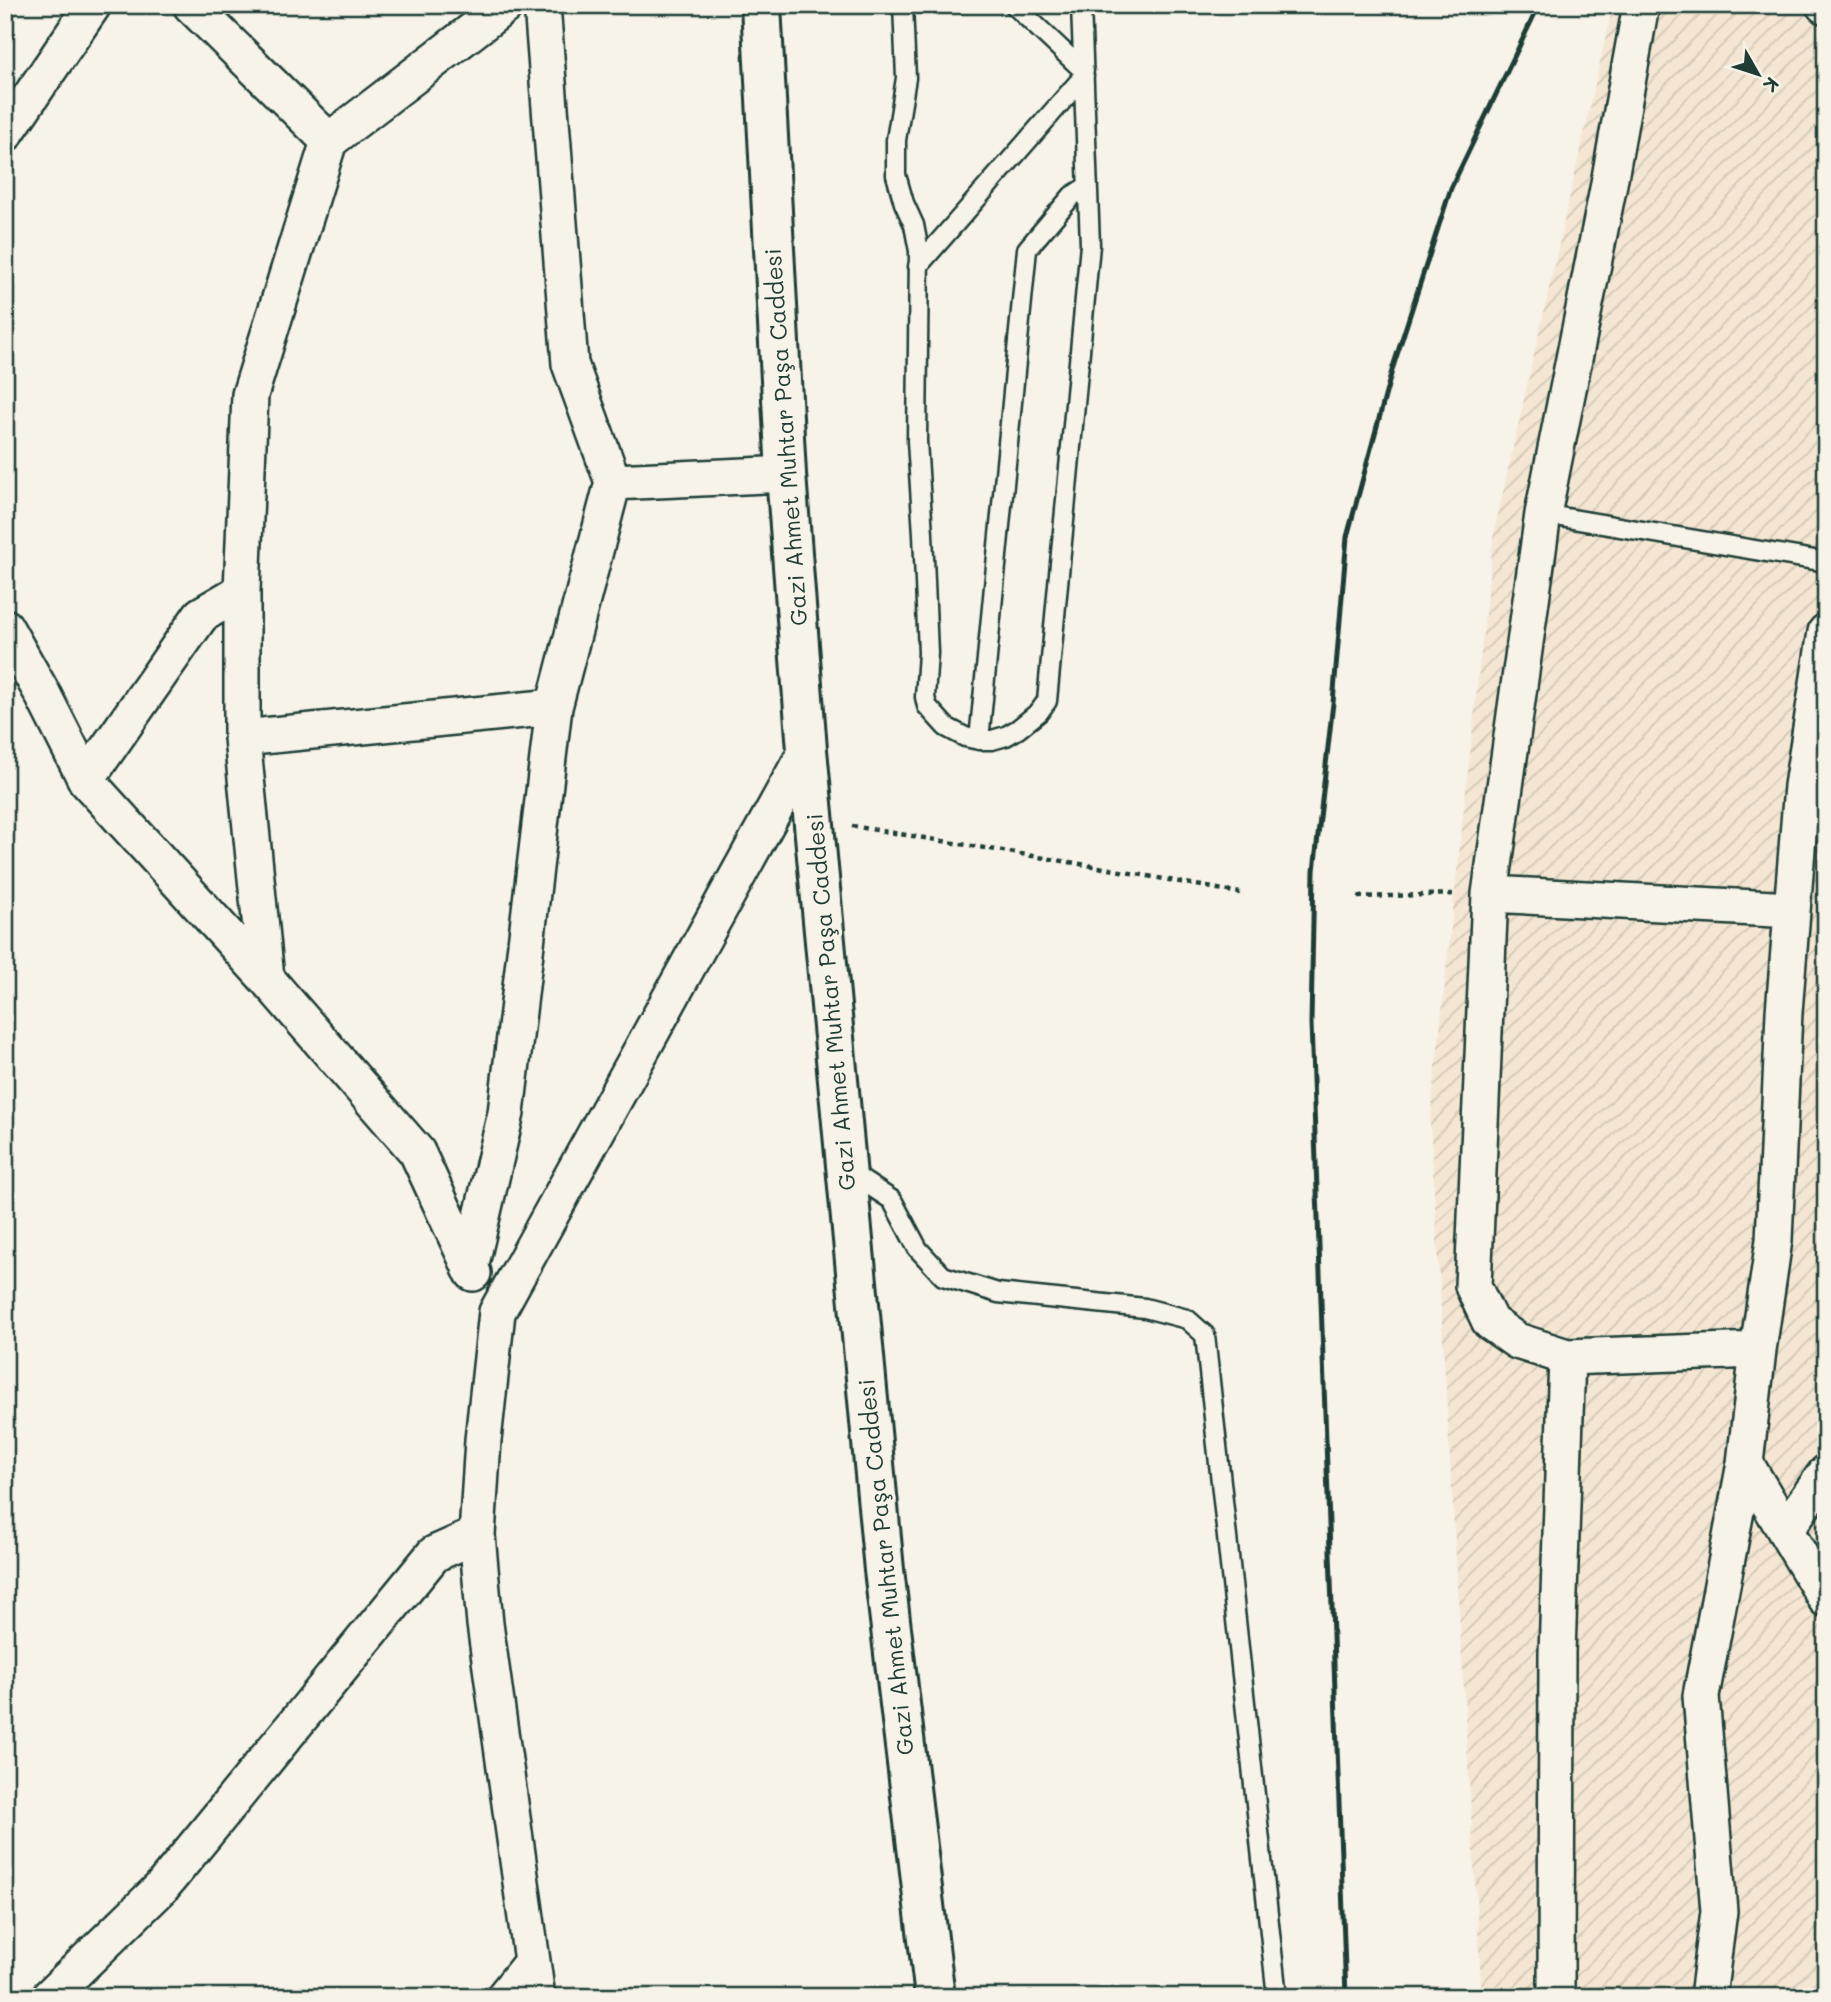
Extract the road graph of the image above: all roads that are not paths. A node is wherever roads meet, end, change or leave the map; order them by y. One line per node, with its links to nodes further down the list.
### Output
1 (93, 5): 11 (street)
2 (191, 5): 12 (street)
3 (506, 5): 12 (street)
4 (542, 5): 16 (street)
5 (761, 5): 15 (street, Gazi Ahmet Muhtar Paşa Caddesi)
6 (903, 5): 14 (lane)
7 (1014, 5): 10 (lane)
8 (1081, 5): 10 (lane)
9 (1641, 5): 17 (street)
10 (1084, 74): 13 (lane); 14 (lane)
11 (5, 134)
12 (329, 141): 19 (street)
13 (1088, 186): 24 (lane); 24 (lane)
14 (918, 266): 24 (lane)
15 (786, 474): 16 (street); 25 (street, Gazi Ahmet Muhtar Paşa Caddesi)
16 (613, 482): 22 (street)
17 (1543, 514): 18 (lane); 27 (street)
18 (1826, 562)
19 (242, 591): 23 (street); 26 (street)
20 (5, 627): 26 (street)
21 (1826, 632): 28 (street)
22 (554, 707): 23 (street); 31 (street)
23 (242, 738): 29 (street)
24 (979, 740)
25 (807, 750): 30 (street, Gazi Ahmet Muhtar Paşa Caddesi); 32 (street)
26 (86, 780): 29 (street)
27 (1490, 894): 28 (street); 34 (street)
28 (1792, 910): 33 (street)
29 (266, 978): 31 (street)
30 (846, 1170): 44 (street, Gazi Ahmet Muhtar Paşa Caddesi); 45 (lane)
31 (470, 1268): 32 (street)
32 (497, 1312): 38 (street)
33 (1758, 1350): 34 (street); 35 (street)
34 (1567, 1357): 46 (street)
35 (1745, 1463): 37 (street); 47 (street)
36 (1826, 1473): 37 (street)
37 (1785, 1530): 39 (street)
38 (477, 1535): 40 (street); 41 (street)
39 (1826, 1599)
40 (532, 1962): 42 (street); 43 (street)
41 (49, 1997)
42 (504, 1997)
43 (537, 1997)
44 (935, 1997)
45 (1277, 1997)
46 (1556, 1997)
47 (1708, 1997)

